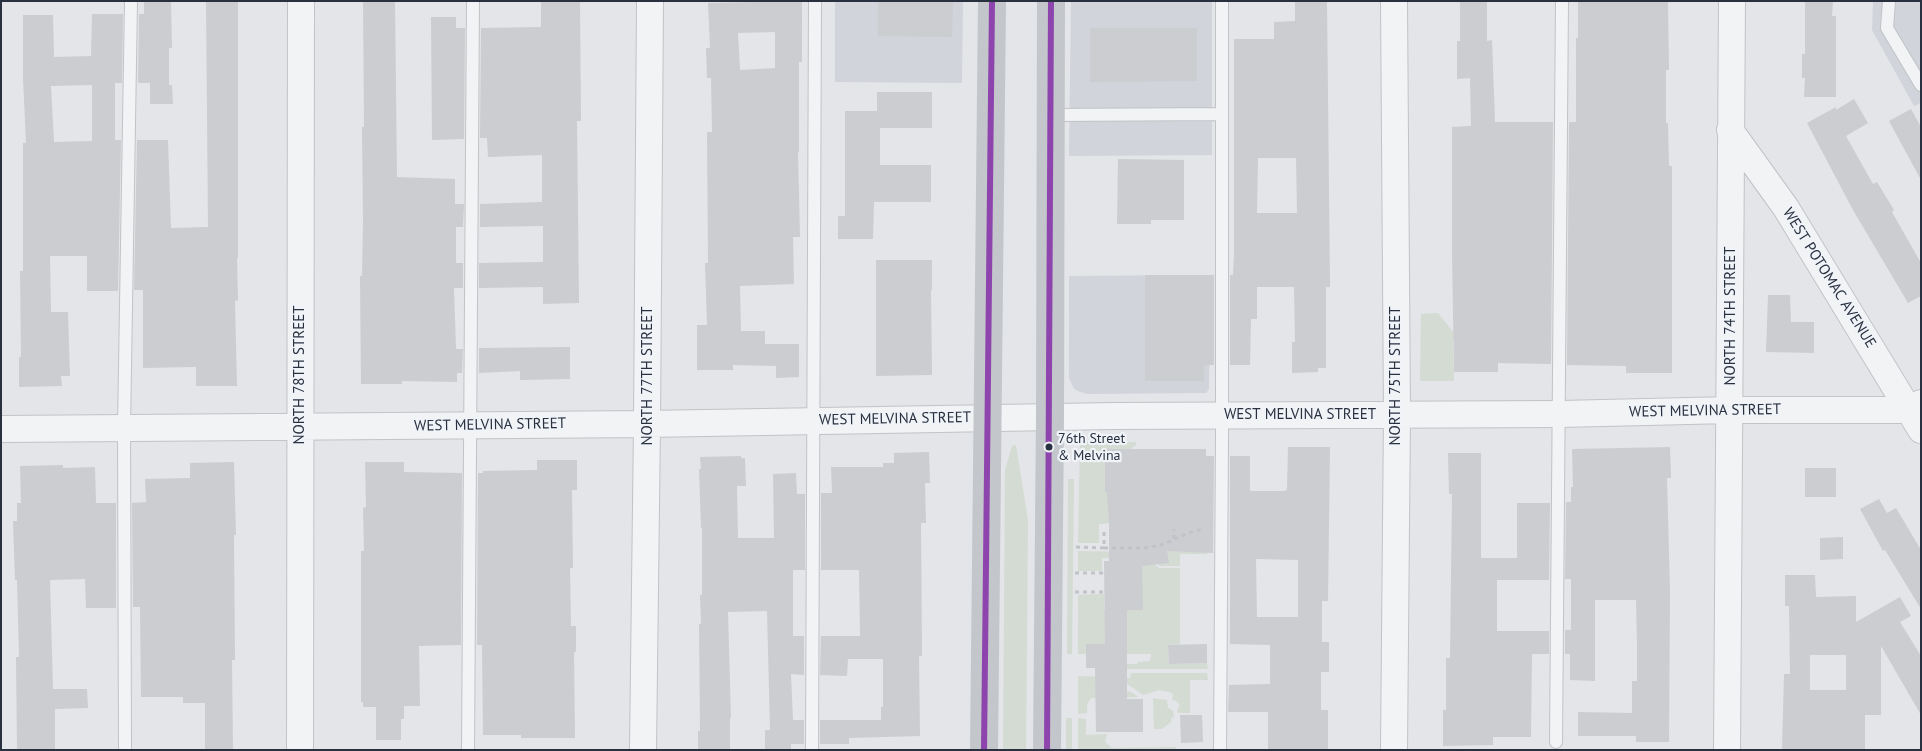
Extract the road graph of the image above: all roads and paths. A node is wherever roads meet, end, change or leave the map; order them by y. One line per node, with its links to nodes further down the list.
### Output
1 (131, 1): 28 (lane)
2 (301, 1): 27 (street, NORTH 78TH STREET)
3 (473, 1): 26 (lane)
4 (650, 1): 25 (street, NORTH 77TH STREET)
5 (815, 1): 24 (lane)
6 (992, 1): 23 (main road)
7 (1051, 1): 15 (main road)
8 (1222, 1): 14 (lane)
9 (1394, 1): 18 (street, NORTH 75TH STREET)
10 (1562, 1): 19 (lane)
11 (1732, 1): 16 (street, NORTH 74TH STREET)
12 (1889, 1): 13 (lane)
13 (1921, 85)
14 (1222, 114): 15 (lane); 21 (lane)
15 (1051, 115): 22 (main road)
16 (1730, 130): 17 (street, NORTH 74TH STREET); 20 (street, WEST POTOMAC AVENUE)
17 (1731, 410): 19 (street, WEST MELVINA STREET); 20 (street, WEST MELVINA STREET); 50 (street, NORTH 74TH STREET)
18 (1397, 414): 19 (street, WEST MELVINA STREET); 21 (street, WEST MELVINA STREET); 49 (street, NORTH 75TH STREET)
19 (1560, 414): 40 (lane)
20 (1917, 414)
21 (1222, 415): 22 (street, WEST MELVINA STREET); 48 (lane)
22 (1050, 416): 23 (street, WEST MELVINA STREET); 47 (main road)
23 (988, 417): 24 (street, WEST MELVINA STREET); 46 (main road)
24 (815, 421): 25 (street, WEST MELVINA STREET); 45 (lane)
25 (648, 424): 26 (street, WEST MELVINA STREET); 44 (street, NORTH 77TH STREET)
26 (470, 425): 27 (street, WEST MELVINA STREET); 43 (lane)
27 (299, 426): 28 (street, WEST MELVINA STREET); 42 (street, NORTH 78TH STREET)
28 (124, 428): 29 (street, WEST MELVINA STREET); 41 (lane)
29 (1, 429)
30 (1104, 528): 35 (path)
31 (1174, 529): 33 (path)
32 (1201, 530): 33 (path)
33 (1174, 539): 35 (path)
34 (1076, 547): 35 (path)
35 (1104, 548)
36 (1075, 573): 37 (path)
37 (1104, 573)
38 (1075, 592): 39 (path)
39 (1104, 592)
40 (1556, 742)
41 (125, 750)
42 (300, 750)
43 (468, 750)
44 (643, 750)
45 (812, 750)
46 (984, 750)
47 (1047, 750)
48 (1220, 750)
49 (1394, 750)
50 (1727, 750)

